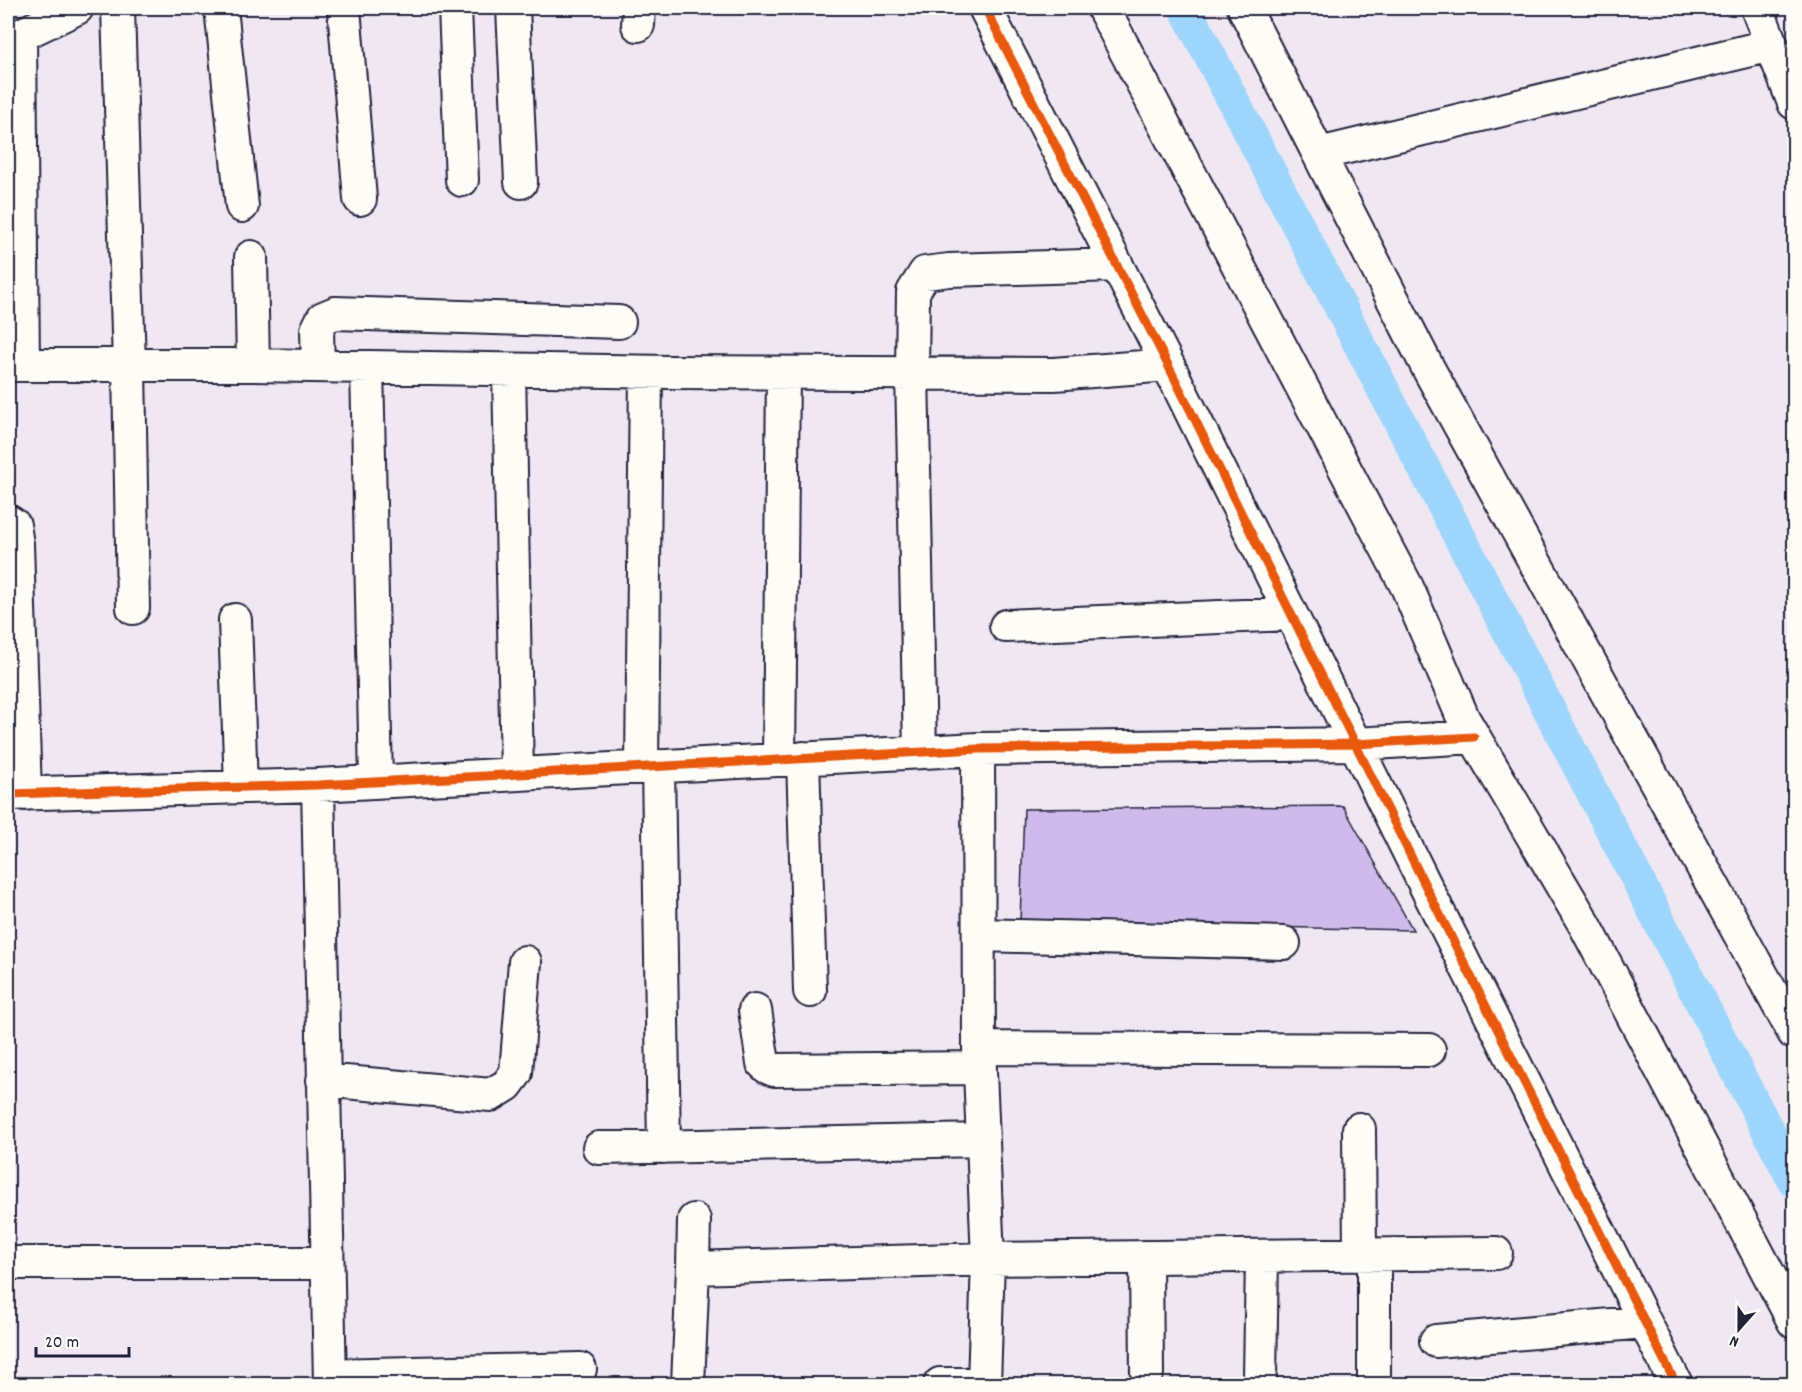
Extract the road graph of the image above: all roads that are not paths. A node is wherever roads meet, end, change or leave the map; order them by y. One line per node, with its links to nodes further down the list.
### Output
1 (77, 8): 11 (street)
2 (118, 8): 23 (street)
3 (221, 8): 18 (street)
4 (344, 8): 17 (street)
5 (455, 8): 15 (street)
6 (513, 8): 16 (street)
7 (985, 8): 20 (street)
8 (1103, 8): 37 (street)
9 (1244, 8): 14 (street)
10 (1757, 8): 12 (street)
11 (14, 38): 22 (street)
12 (1772, 45): 13 (street); 14 (street)
13 (1794, 103)
14 (1319, 154): 53 (street)
15 (462, 180)
16 (521, 182)
17 (360, 199)
18 (242, 206)
19 (251, 257): 24 (street)
20 (1117, 265): 25 (street); 31 (street)
21 (620, 322): 26 (street)
22 (15, 365): 23 (street)
23 (129, 365): 24 (street); 33 (street)
24 (254, 365): 26 (street)
25 (1168, 365): 31 (street); 34 (street)
26 (318, 366): 27 (street)
27 (368, 368): 28 (street); 44 (street)
28 (509, 370): 29 (street); 43 (street)
29 (646, 372): 30 (street); 42 (street)
30 (783, 373): 31 (street); 41 (street)
31 (912, 373): 40 (street)
32 (8, 521): 47 (street)
33 (133, 608)
34 (1291, 614): 36 (street); 38 (street)
35 (235, 620): 46 (street)
36 (1006, 627)
37 (1474, 737): 38 (street); 71 (street)
38 (1356, 744): 39 (street); 70 (street)
39 (978, 749): 40 (street); 48 (street)
40 (920, 752): 41 (street)
41 (791, 759): 42 (street); 51 (street)
42 (650, 767): 43 (street); 59 (street)
43 (517, 774): 44 (street)
44 (376, 781): 45 (street)
45 (318, 784): 46 (street); 56 (street)
46 (241, 787): 47 (street)
47 (16, 794)
48 (979, 935): 49 (street); 55 (street)
49 (1284, 943)
50 (525, 962): 56 (street)
51 (810, 991)
52 (755, 1010): 55 (street)
53 (1794, 1033)
54 (1429, 1050): 55 (street)
55 (980, 1058): 58 (street)
56 (324, 1080): 68 (street)
57 (1359, 1129): 63 (street)
58 (982, 1140): 59 (street); 66 (street)
59 (664, 1147): 60 (street)
60 (599, 1148)
61 (694, 1220): 69 (street)
62 (1496, 1253): 63 (street)
63 (1367, 1255): 65 (street); 80 (street)
64 (1146, 1257): 65 (street); 66 (street); 74 (street)
65 (1262, 1257): 75 (street)
66 (988, 1259): 69 (street); 79 (street)
67 (8, 1263): 68 (street)
68 (327, 1263): 76 (street)
69 (693, 1268): 77 (street)
70 (1644, 1322): 72 (street); 81 (street)
71 (1794, 1322)
72 (1436, 1341)
73 (580, 1369): 76 (street)
74 (1147, 1372)
75 (1260, 1377)
76 (330, 1380)
77 (688, 1384)
78 (940, 1384): 79 (street)
79 (984, 1384)
80 (1374, 1384)
81 (1676, 1384)

